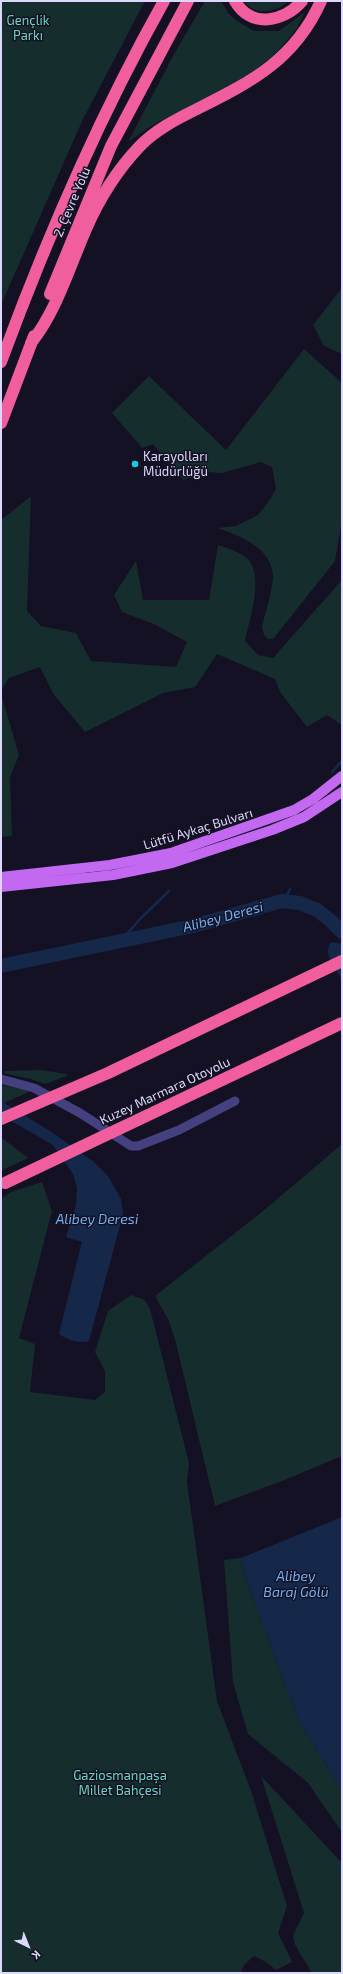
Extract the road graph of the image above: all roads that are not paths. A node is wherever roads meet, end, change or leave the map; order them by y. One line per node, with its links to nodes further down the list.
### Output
1 (164, 1): 7 (highway, 2. Çevre Yolu)
2 (188, 1): 6 (highway, 2. Çevre Yolu)
3 (235, 1): 4 (highway)
4 (302, 1)
5 (321, 1): 6 (highway)
6 (31, 343): 8 (highway, 2. Çevre Yolu)
7 (1, 362)
8 (1, 422)
9 (342, 777): 11 (main road, Lütfü Aykaç Bulvarı)
10 (342, 792): 12 (main road, Lütfü Aykaç Bulvarı)
11 (1, 877)
12 (1, 887)
13 (342, 961): 17 (highway, bridge)
14 (342, 1023): 18 (highway, Kuzey Marmara Otoyolu, bridge)
15 (1, 1079): 16 (street)
16 (235, 1102)
17 (1, 1119)
18 (3, 1184)

